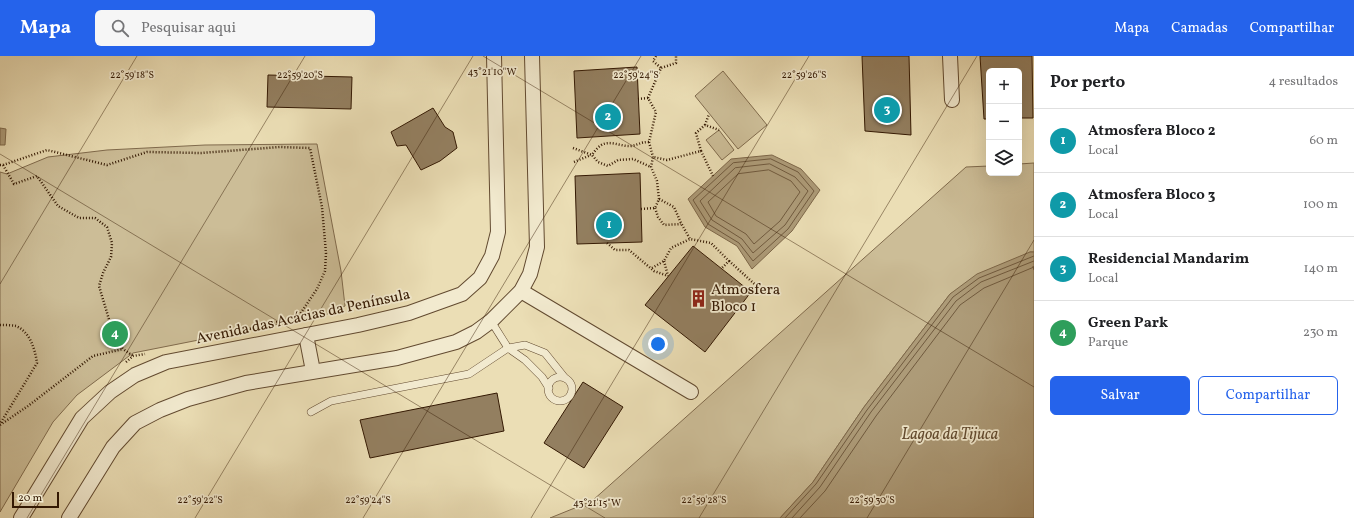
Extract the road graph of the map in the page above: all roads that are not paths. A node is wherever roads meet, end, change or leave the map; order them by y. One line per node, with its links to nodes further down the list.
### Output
1 (494, 56): 7 (street, Avenida das Acácias da Península)
2 (532, 56): 5 (street)
3 (950, 56): 4 (street)
4 (952, 100)
5 (521, 290): 6 (street); 12 (street)
6 (491, 321): 8 (lane); 9 (street)
7 (306, 335): 9 (street); 14 (street, Avenida das Acácias da Península)
8 (508, 348): 10 (lane); 11 (lane); 13 (lane)
9 (313, 371): 15 (street)
10 (565, 378): 11 (lane); 11 (lane)
11 (549, 388)
12 (691, 392)
13 (311, 412)
14 (21, 518)
15 (69, 518)

